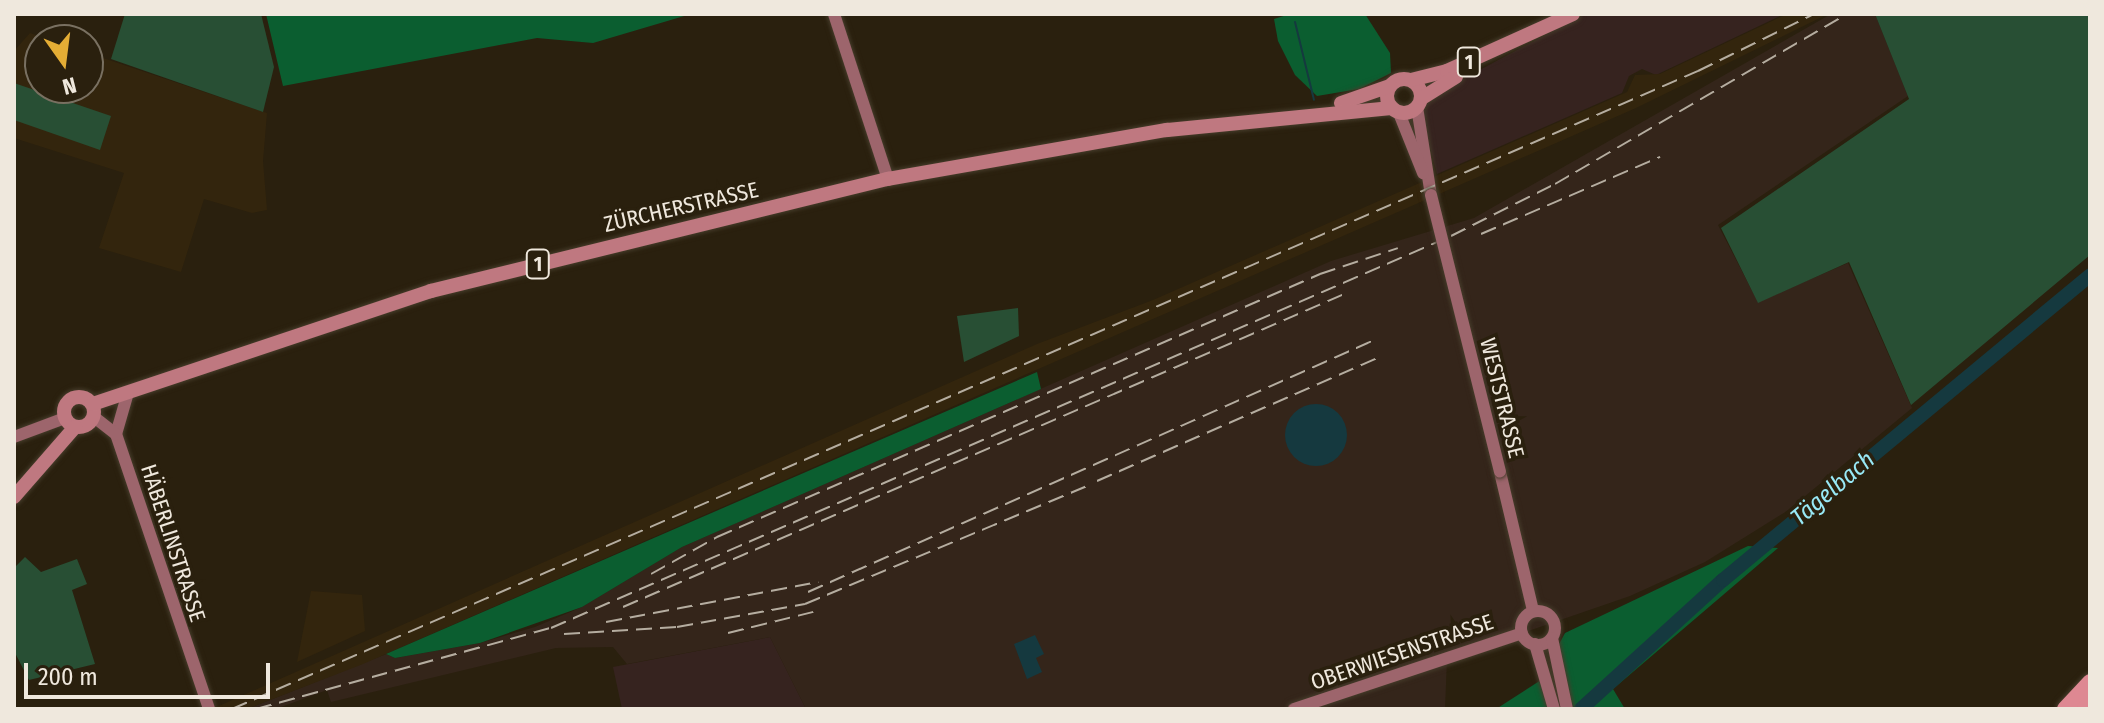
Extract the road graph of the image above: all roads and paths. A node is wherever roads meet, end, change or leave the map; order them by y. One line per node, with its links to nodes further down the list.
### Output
1 (834, 14): 9 (main road)
2 (1573, 14): 3 (main road, 1)
3 (1484, 59): 4 (main road, 1); 6 (main road, 1)
4 (1411, 80): 5 (main road, ZÜRCHERSTRASSE); 6 (main road)
5 (1390, 86): 7 (main road); 8 (main road, ZÜRCHERSTRASSE / 1)
6 (1420, 103): 7 (main road, ZÜRCHERSTRASSE); 10 (main road, WESTSTRASSE)
7 (1396, 110): 8 (main road, ZÜRCHERSTRASSE / 1); 10 (main road, WESTSTRASSE)
8 (1294, 114): 9 (main road, ZÜRCHERSTRASSE / 1)
9 (888, 179): 11 (main road, ZÜRCHERSTRASSE / 1)
10 (1431, 195): 17 (main road, WESTSTRASSE, bridge)
11 (127, 396): 12 (main road, ZÜRCHERSTRASSE / 1); 14 (main road)
12 (93, 411): 13 (main road); 13 (main road); 14 (main road)
13 (70, 423): 15 (main road); 16 (main road)
14 (116, 434): 22 (main road, HÄBERLINSTRASSE)
15 (14, 437)
16 (14, 497)
17 (1533, 611): 18 (main road); 19 (main road, WESTSTRASSE)
18 (1522, 633): 20 (main road); 24 (main road, OBERWIESENSTRASSE)
19 (1552, 638): 20 (main road); 26 (main road, WESTSTRASSE)
20 (1535, 644): 25 (main road)
21 (2090, 682): 27 (highway)
22 (207, 703)
23 (2090, 703): 28 (highway)
24 (1294, 709)
25 (1554, 709)
26 (1567, 709)
27 (2065, 709)
28 (2085, 709)

